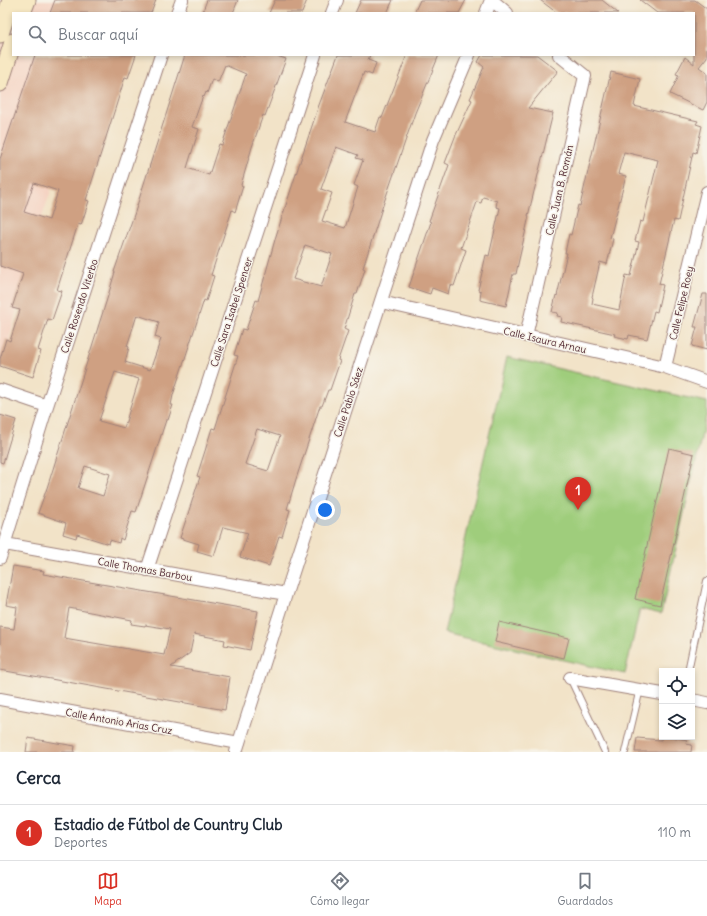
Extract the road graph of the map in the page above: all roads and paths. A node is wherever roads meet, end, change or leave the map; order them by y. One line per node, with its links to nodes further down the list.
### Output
1 (11, 0): 11 (street)
2 (27, 0): 6 (street)
3 (182, 0): 7 (street)
4 (337, 0): 8 (street)
5 (492, 0): 9 (street); 10 (street)
6 (22, 12)
7 (177, 12)
8 (332, 12)
9 (486, 12)
10 (506, 12)
11 (0, 34)
12 (12, 45): 17 (street)
13 (161, 56): 24 (street, Calle Rosendo Viterbo)
14 (315, 56): 27 (street, Calle Sara Isabel Spencer)
15 (469, 56): 19 (street, Calle Pablo Sáez)
16 (559, 56): 20 (street, Calle Juan B. Román)
17 (0, 83)
18 (706, 200): 21 (street, Calle Felipe Roey)
19 (381, 302): 20 (street, Calle Isaura Arnau); 29 (street, Calle Pablo Sáez)
20 (526, 336): 21 (street, Calle Isaura Arnau)
21 (665, 367): 22 (street, Calle Isaura Arnau)
22 (707, 382)
23 (0, 390): 24 (street)
24 (47, 406): 25 (street, Calle Rosendo Viterbo)
25 (5, 544): 26 (street, Calle Rosendo Viterbo); 27 (street, Calle Thomas Barbou)
26 (0, 558)
27 (147, 570): 29 (street, Calle Thomas Barbou)
28 (707, 581): 30 (lane)
29 (286, 594): 35 (street, Calle Pablo Sáez)
30 (689, 668)
31 (570, 678): 32 (street); 36 (lane)
32 (640, 689): 33 (street); 37 (lane)
33 (659, 693)
34 (0, 699): 35 (street, Calle Antonio Arias Cruz)
35 (238, 748)
36 (605, 752)
37 (625, 752)

